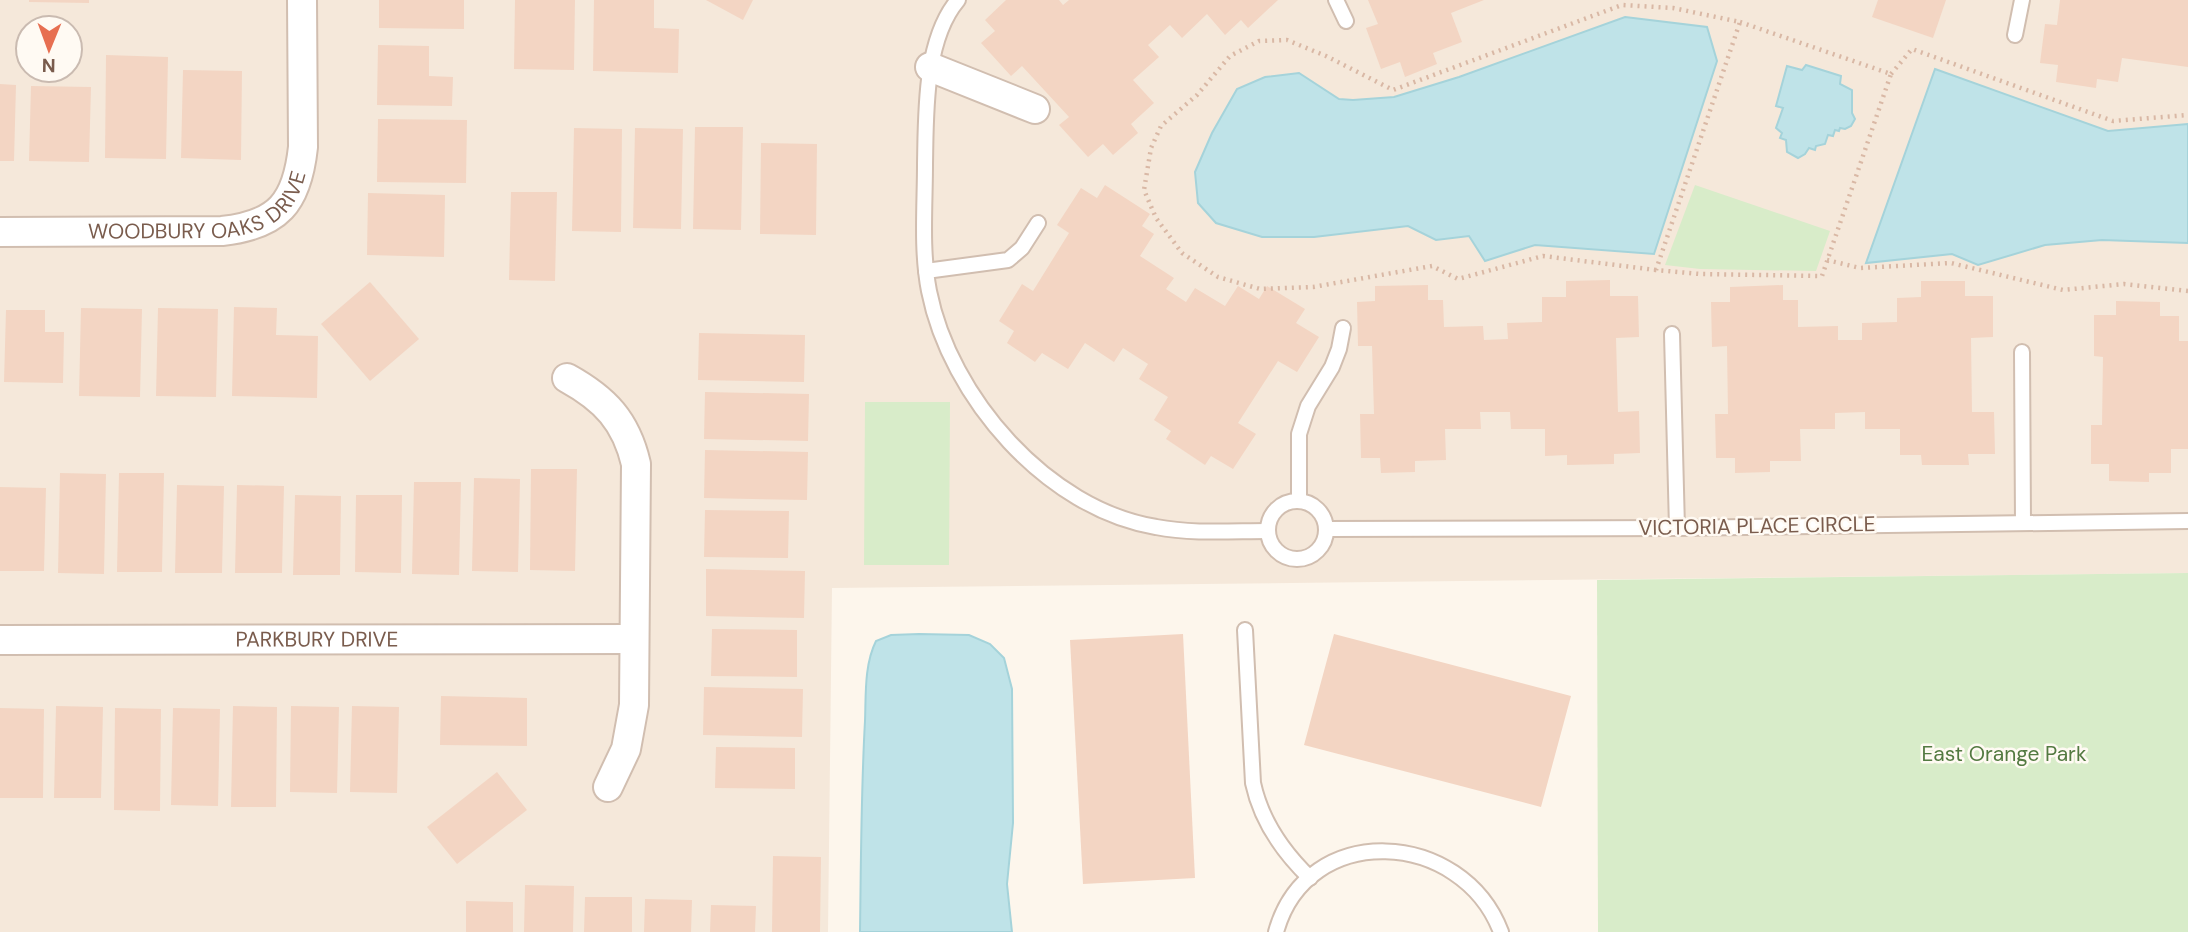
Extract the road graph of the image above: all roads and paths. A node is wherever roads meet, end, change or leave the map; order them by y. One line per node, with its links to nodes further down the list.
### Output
1 (302, 0): 13 (street, WOODBURY OAKS DRIVE)
2 (958, 0): 8 (lane)
3 (1336, 0): 5 (lane)
4 (2022, 0): 7 (lane)
5 (1346, 21)
6 (1740, 22): 9 (path); 15 (path); 15 (path)
7 (2015, 35)
8 (930, 67): 10 (street); 16 (lane)
9 (1891, 74): 11 (path); 14 (path)
10 (1035, 109)
11 (2188, 115)
12 (1038, 223): 16 (lane)
13 (0, 233)
14 (1826, 260): 15 (path); 17 (path)
15 (1656, 270)
16 (926, 271): 27 (lane)
17 (2188, 291)
18 (1343, 328): 22 (lane)
19 (1672, 334): 25 (lane)
20 (2022, 352): 24 (lane)
21 (567, 378): 29 (street)
22 (1299, 501): 26 (lane); 27 (lane)
23 (2188, 521): 24 (lane, VICTORIA PLACE CIRCLE)
24 (2023, 523): 25 (lane, VICTORIA PLACE CIRCLE)
25 (1677, 528): 26 (lane, VICTORIA PLACE CIRCLE)
26 (1326, 529): 27 (lane)
27 (1268, 531)
28 (1245, 630): 32 (lane)
29 (634, 639): 30 (street, PARKBURY DRIVE); 31 (street)
30 (0, 640)
31 (608, 787)
32 (1310, 878): 33 (lane); 34 (lane)
33 (1276, 932)
34 (1501, 932)

